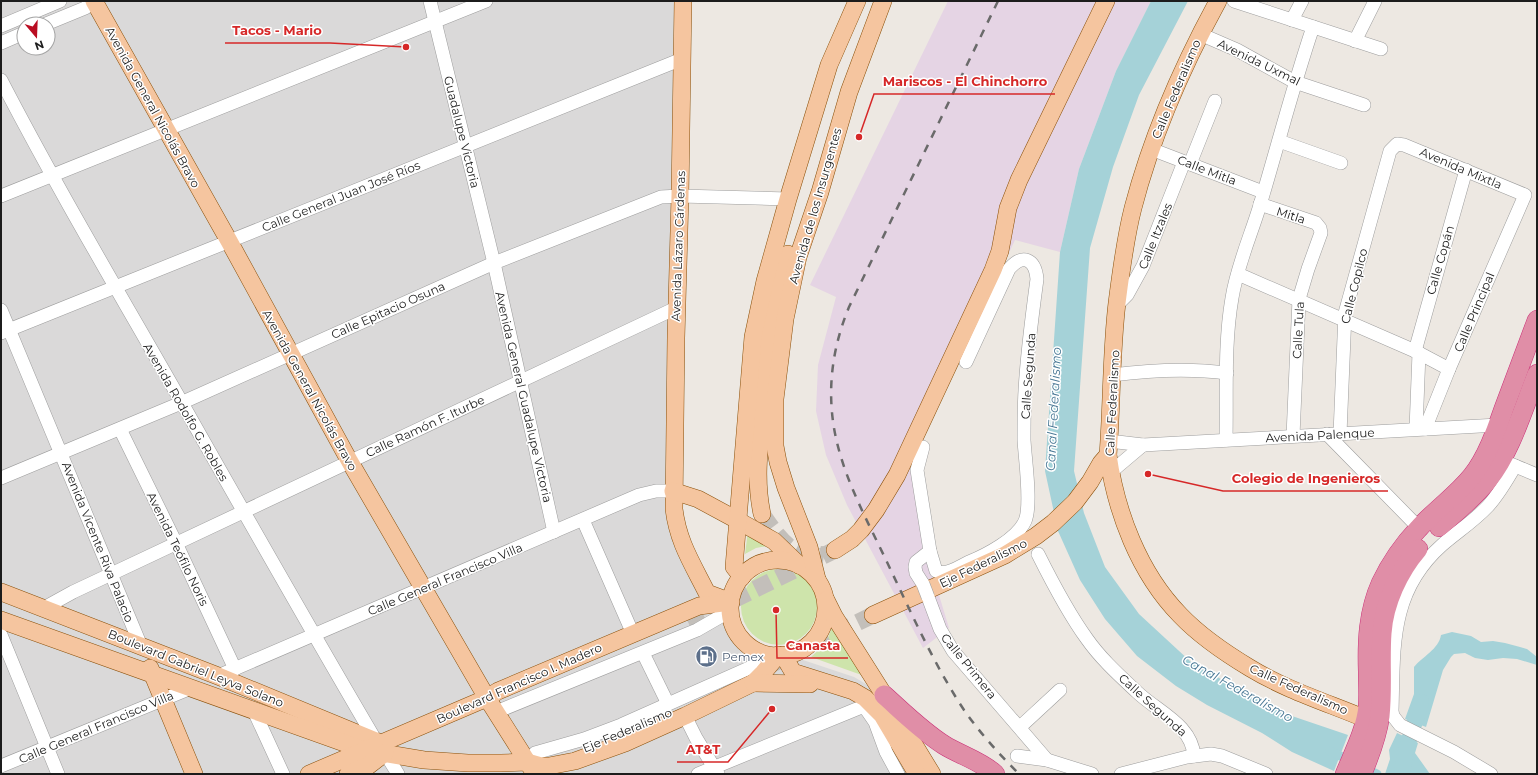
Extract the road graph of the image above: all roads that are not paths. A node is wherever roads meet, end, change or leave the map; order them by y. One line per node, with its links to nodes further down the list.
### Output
1 (60, 1): 16 (street)
2 (430, 1): 15 (street, Guadalupe Victoria)
3 (486, 1): 15 (street)
4 (684, 1): 23 (main road, Avenida Lázaro Cárdenas)
5 (858, 1): 42 (main road)
6 (883, 1): 29 (main road, Avenida de los Insurgentes)
7 (1106, 1): 58 (main road)
8 (1218, 1): 18 (main road, Calle Federalismo)
9 (1234, 1): 14 (street)
10 (1302, 1): 14 (street)
11 (1375, 1): 20 (street)
12 (95, 2): 13 (street); 28 (main road, Avenida General Nicolás Bravo)
13 (56, 20)
14 (1292, 20): 17 (street)
15 (434, 22): 28 (street); 32 (street, Guadalupe Victoria)
16 (1, 26)
17 (1313, 27): 20 (street); 25 (street)
18 (1200, 34): 25 (street, Avenida Uxmal); 33 (main road, Calle Federalismo)
19 (16, 36): 21 (street)
20 (1355, 41): 22 (street)
21 (1, 43)
22 (1381, 49)
23 (682, 59): 32 (street, Calle General Juan José Ríos); 41 (main road, Avenida Lázaro Cárdenas)
24 (1, 80): 37 (street, Avenida Rodolfo G. Robles)
25 (1295, 82): 27 (street, Avenida Uxmal); 30 (street)
26 (1215, 100): 34 (street, Calle Itzales)
27 (1364, 105)
28 (165, 130): 37 (street); 45 (main road, Avenida General Nicolás Bravo)
29 (837, 134): 81 (main road); 93 (main road, Avenida de los Insurgentes)
30 (1279, 141): 35 (street); 38 (street)
31 (1397, 144): 36 (street, Avenida Mixtla); 54 (street, Calle Copilco)
32 (465, 146): 45 (street, Calle General Juan José Ríos); 46 (street, Guadalupe Victoria)
33 (1151, 149): 34 (street, Calle Mitla); 50 (main road, Calle Federalismo)
34 (1187, 163): 38 (street, Calle Mitla); 50 (street, Calle Itzales)
35 (1341, 163)
36 (1466, 170): 39 (street, Avenida Mixtla); 56 (street, Calle Copán)
37 (52, 175): 40 (street); 48 (street, Avenida Rodolfo G. Robles)
38 (1263, 192): 43 (street)
39 (1525, 195): 59 (street, Calle Principal)
40 (1, 196)
41 (680, 196): 42 (street, Calle Epitacio Osuna); 46 (street, Calle Epitacio Osuna); 51 (main road, Avenida Lázaro Cárdenas)
42 (788, 199): 83 (main road)
43 (1260, 204): 44 (street, Mitla); 47 (street)
44 (1320, 228): 49 (street, Calle Tula)
45 (229, 241): 48 (street, Calle General Juan José Ríos); 57 (main road, Avenida General Nicolás Bravo)
46 (494, 263): 57 (street, Calle Epitacio Osuna); 63 (street, Avenida General Guadalupe Victoria)
47 (1238, 274): 49 (street); 60 (street)
48 (115, 288): 55 (street, Calle General Juan José Ríos); 64 (street, Avenida Rodolfo G. Robles)
49 (1299, 299): 54 (street); 69 (street, Calle Tula)
50 (1117, 305): 62 (main road, Calle Federalismo)
51 (676, 308): 63 (street, Calle Ramón F. Iturbe); 79 (main road, Avenida Lázaro Cárdenas)
52 (1, 310): 55 (street, Avenida Vicente Riva Palacio)
53 (1537, 320): 65 (highway)
54 (1344, 321): 56 (street); 68 (street, Calle Copilco)
55 (5, 331): 73 (street, Avenida Vicente Riva Palacio)
56 (1417, 352): 59 (street); 67 (street, Calle Copán)
57 (290, 354): 64 (street, Calle Epitacio Osuna); 75 (main road, Avenida General Nicolás Bravo)
58 (958, 361): 87 (main road); 88 (street, Calle Segunda)
59 (1449, 369): 67 (street, Calle Principal)
60 (1226, 373): 62 (street); 70 (street)
61 (1537, 374): 76 (highway)
62 (1112, 375): 74 (main road, Calle Federalismo)
63 (521, 381): 75 (street, Calle Ramón F. Iturbe); 85 (street, Avenida General Guadalupe Victoria)
64 (181, 403): 66 (street, Calle Epitacio Osuna); 80 (street, Avenida Rodolfo G. Robles)
65 (1498, 425): 67 (street, Avenida Palenque); 84 (highway)
66 (120, 429): 73 (street, Calle Epitacio Osuna); 86 (street, Avenida Teófilo Noris)
67 (1421, 429): 68 (street, Avenida Palenque)
68 (1333, 434): 69 (street, Avenida Palenque); 84 (street)
69 (1292, 436): 70 (street, Avenida Palenque)
70 (1226, 440): 71 (street, Avenida Palenque)
71 (1143, 445): 74 (street); 74 (street, Avenida Palenque)
72 (923, 447): 88 (street)
73 (61, 454): 78 (street, Calle Epitacio Osuna); 91 (street, Avenida Vicente Riva Palacio)
74 (1107, 458): 99 (main road, Eje Federalismo); 123 (main road, Calle Federalismo)
75 (350, 462): 80 (street, Calle Ramón F. Iturbe); 94 (main road, Avenida General Nicolás Bravo)
76 (1508, 462): 77 (street); 126 (highway); 152 (street)
77 (1537, 475)
78 (1, 478)
79 (673, 491): 82 (street, Calle General Francisco Villa); 83 (main road); 97 (main road, Avenida Lázaro Cárdenas)
80 (244, 512): 86 (street, Calle Ramón F. Iturbe); 104 (street, Avenida Rodolfo G. Robles)
81 (762, 514)
82 (583, 520): 85 (street, Calle General Francisco Villa); 102 (street)
83 (737, 520): 90 (main road); 92 (main road)
84 (1419, 528): 123 (highway)
85 (554, 532): 94 (street, Calle General Francisco Villa)
86 (176, 543): 91 (street, Calle Ramón F. Iturbe); 108 (street, Avenida Teófilo Noris)
87 (834, 550)
88 (930, 552): 125 (street, Calle Primera, bridge)
89 (1038, 554): 130 (street, Calle Segunda)
90 (800, 565): 92 (main road); 93 (main road)
91 (111, 574): 98 (street, Calle Ramón F. Iturbe); 105 (street, Avenida Vicente Riva Palacio)
92 (742, 576): 97 (main road)
93 (817, 579): 96 (main road)
94 (424, 588): 104 (street, Calle General Francisco Villa); 117 (main road, Avenida General Nicolás Bravo)
95 (1, 592): 98 (main road, Boulevard Gabriel Leyva Solano)
96 (825, 596): 107 (main road); 116 (main road)
97 (731, 605): 102 (main road, Boulevard Francisco I. Madero); 106 (street, Boulevard Francisco I. Madero); 107 (main road)
98 (44, 608): 105 (main road, Boulevard Gabriel Leyva Solano)
99 (873, 615)
100 (1, 620): 109 (main road, Boulevard Gabriel Leyva Solano)
101 (688, 622): 117 (main road)
102 (633, 634): 117 (main road, Boulevard Francisco I. Madero)
103 (1, 635): 127 (street)
104 (314, 635): 108 (street, Calle General Francisco Villa); 128 (street, Avenida Rodolfo G. Robles)
105 (141, 646): 109 (main road, Avenida Vicente Riva Palacio); 110 (main road, Boulevard Gabriel Leyva Solano)
106 (643, 653): 119 (street); 121 (street, Boulevard Francisco I. Madero)
107 (780, 655): 111 (main road, Boulevard Gabriel Leyva Solano); 112 (main road); 119 (street)
108 (236, 669): 110 (street, Calle General Francisco Villa)
109 (153, 675): 113 (main road, Boulevard Gabriel Leyva Solano); 118 (main road, Avenida Vicente Riva Palacio)
110 (218, 676): 128 (main road, Boulevard Gabriel Leyva Solano)
111 (752, 683): 112 (main road); 122 (main road, Boulevard Gabriel Leyva Solano)
112 (835, 685): 144 (main road)
113 (191, 688): 118 (street, Calle General Francisco Villa); 120 (main road, Boulevard Gabriel Leyva Solano)
114 (723, 688): 133 (main road, Eje Federalismo)
115 (1060, 690): 125 (street)
116 (884, 695): 145 (main road); 146 (highway)
117 (487, 698): 121 (main road, Avenida General Nicolás Bravo); 128 (main road, Boulevard Francisco I. Madero)
118 (163, 699): 127 (street, Calle General Francisco Villa); 136 (main road, Avenida Vicente Riva Palacio)
119 (668, 704): 133 (street)
120 (254, 711): 128 (main road, Boulevard Gabriel Leyva Solano); 137 (street)
121 (496, 712): 133 (main road, Avenida General Nicolás Bravo)
122 (685, 716): 133 (main road, Boulevard Gabriel Leyva Solano); 134 (street)
123 (1366, 719): 126 (highway)
124 (875, 722): 134 (street); 142 (street); 143 (main road)
125 (1020, 727): 131 (street, Calle Primera)
126 (1366, 742): 150 (highway); 151 (highway)
127 (47, 747): 132 (street, Calle General Francisco Villa); 135 (street)
128 (376, 747): 133 (main road, Boulevard Gabriel Leyva Solano); 138 (main road, Boulevard Francisco I. Madero); 139 (main road, Boulevard Francisco I. Madero); 140 (street, Avenida Rodolfo G. Robles)
129 (1017, 756): 131 (street)
130 (1194, 756): 148 (street); 149 (street)
131 (1047, 760): 147 (street)
132 (1, 766)
133 (531, 768)
134 (716, 771): 141 (street)
135 (58, 774)
136 (194, 774)
137 (283, 774)
138 (309, 774)
139 (348, 774)
140 (398, 774)
141 (698, 774)
142 (898, 774)
143 (909, 774)
144 (917, 774)
145 (932, 774)
146 (995, 774)
147 (1092, 774)
148 (1121, 774)
149 (1266, 774)
150 (1345, 774)
151 (1362, 774)
152 (1491, 774)

